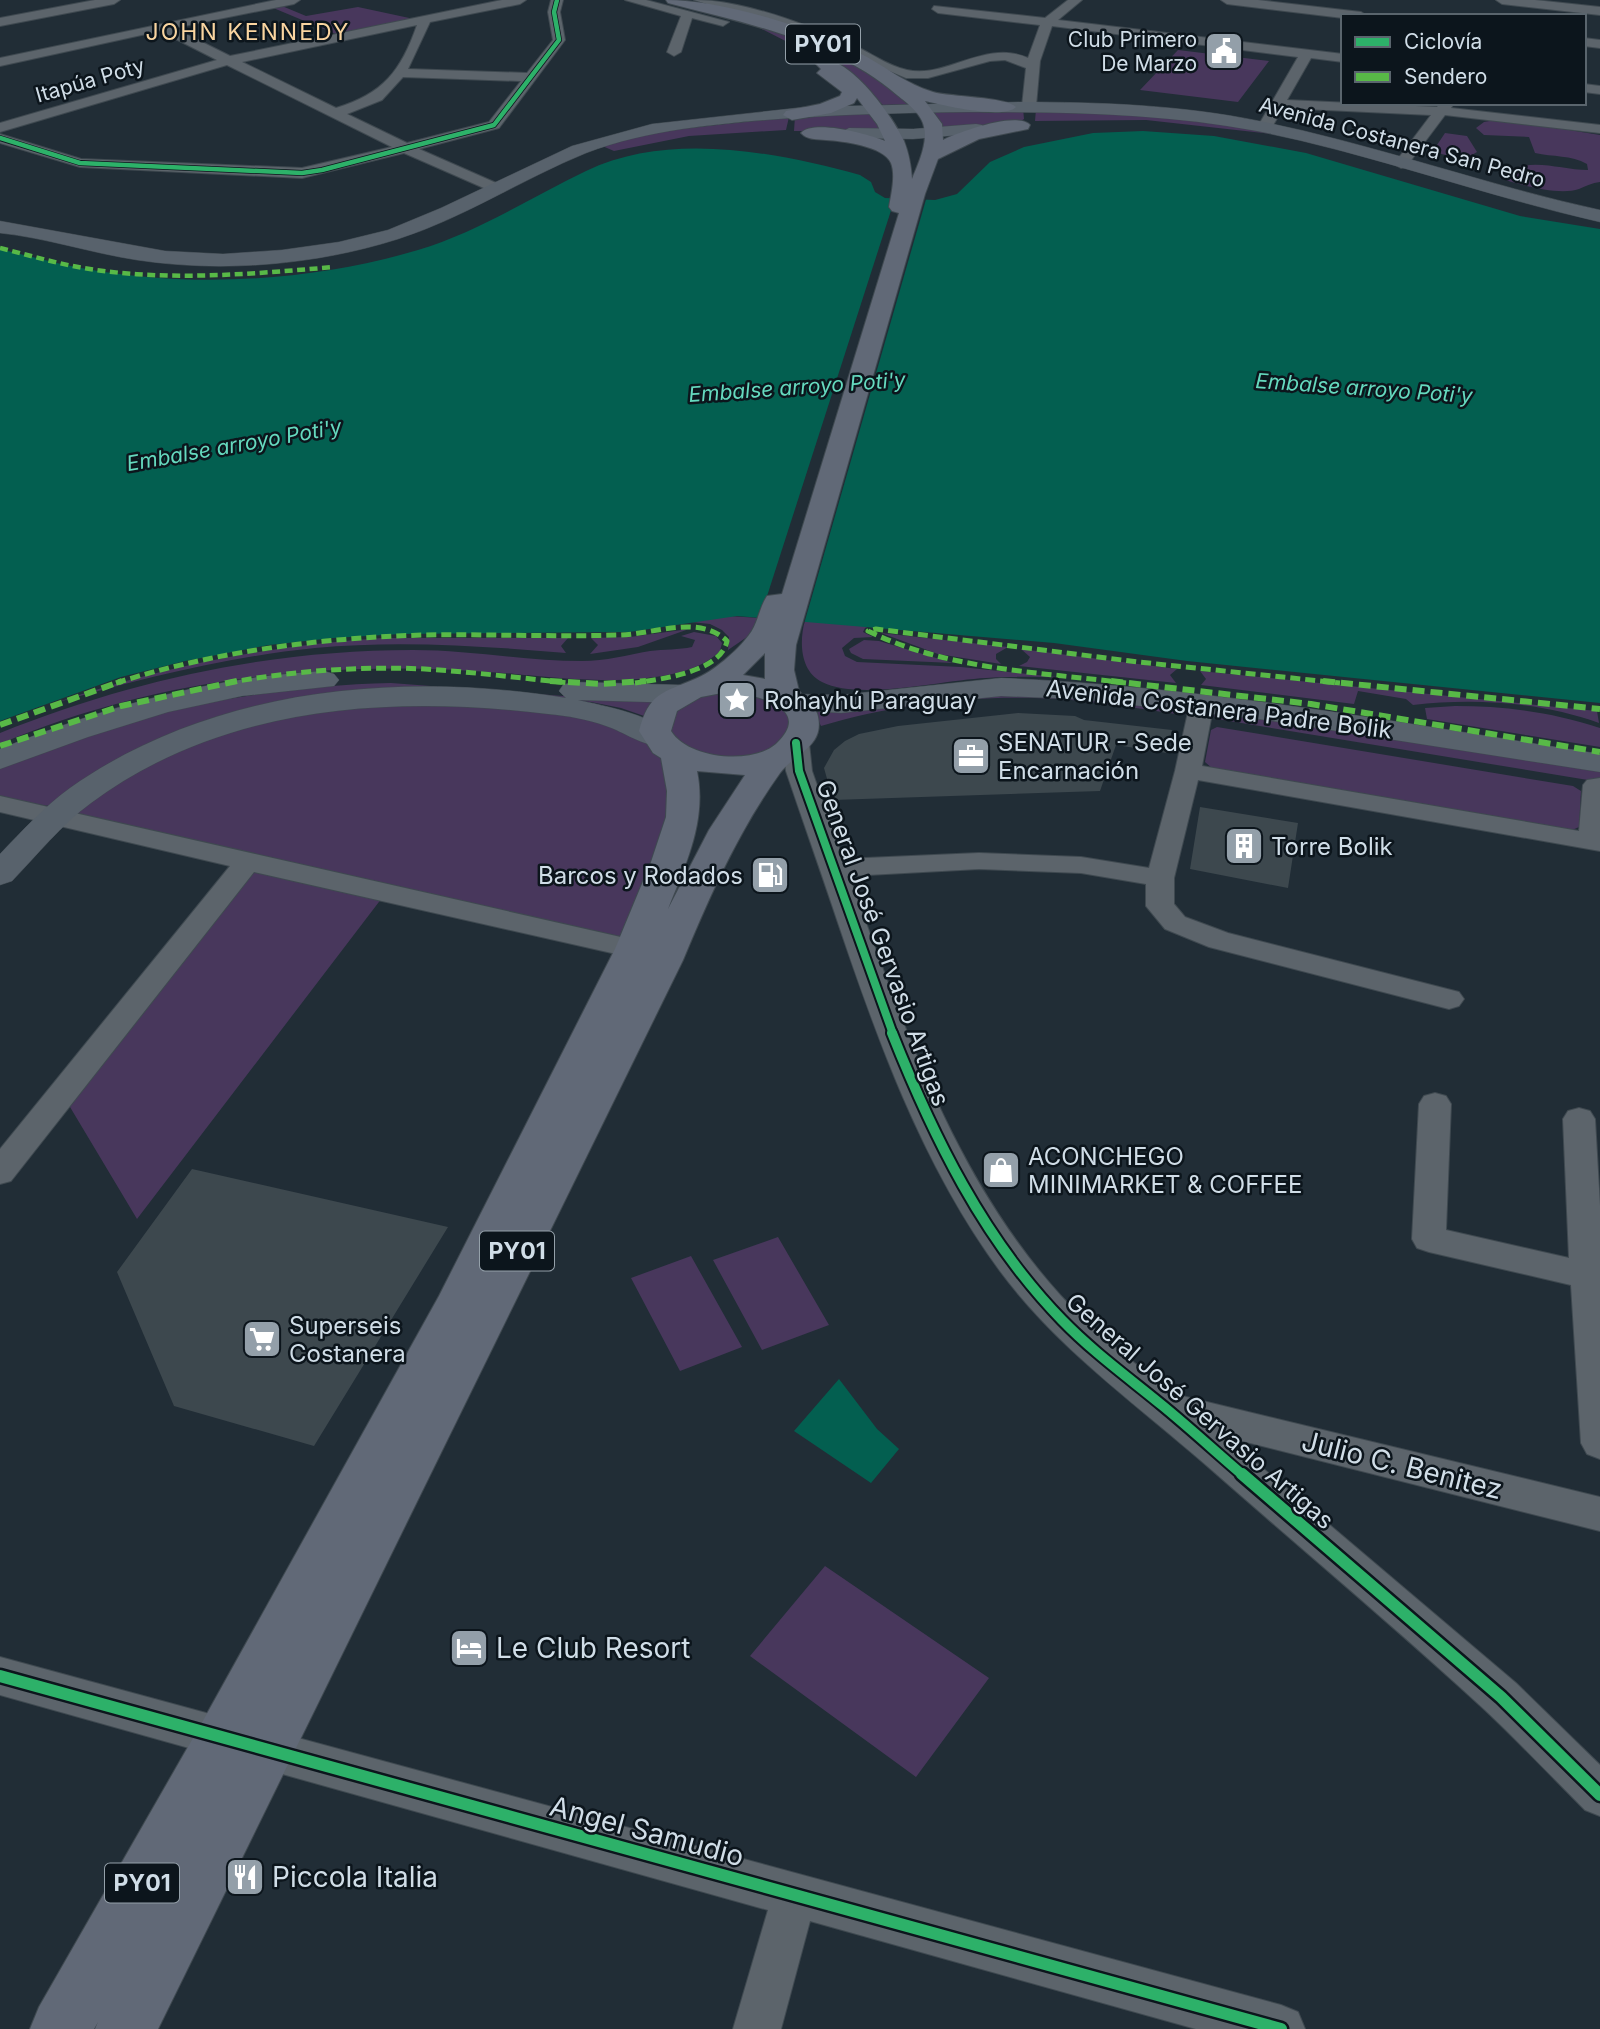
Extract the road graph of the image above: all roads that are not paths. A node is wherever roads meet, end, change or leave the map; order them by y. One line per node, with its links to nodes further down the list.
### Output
1 (114, 0): 22 (street)
2 (246, 0): 14 (street)
3 (294, 0): 14 (street)
4 (520, 0): 20 (street, Itapúa Poty)
5 (556, 0): 41 (street)
6 (631, 0): 18 (street)
7 (655, 0): 24 (highway, PY01)
8 (674, 0): 42 (highway, PY01)
9 (700, 0): 35 (street)
10 (1076, 0): 23 (street)
11 (1227, 0): 13 (street)
12 (1512, 1): 16 (street)
13 (1277, 3): 17 (street); 21 (street)
14 (261, 7): 19 (street); 25 (street)
15 (937, 9): 23 (street)
16 (1600, 11)
17 (1348, 14)
18 (687, 15): 24 (street); 31 (street)
19 (286, 18)
20 (425, 19): 28 (street, Itapúa Poty); 40 (street)
21 (1257, 21)
22 (0, 22)
23 (1042, 22): 27 (street); 32 (street); 39 (street)
24 (741, 25): 33 (highway, PY01)
25 (160, 27): 34 (street); 37 (street)
26 (310, 28): 28 (street)
27 (1027, 37)
28 (335, 39): 37 (street, Itapúa Poty)
29 (0, 45): 34 (street)
30 (1013, 46): 35 (street)
31 (674, 52)
32 (1307, 53): 36 (street); 43 (street)
33 (797, 54): 45 (highway, PY01); 51 (highway)
34 (18, 55): 38 (street)
35 (991, 58): 39 (street)
36 (1341, 58)
37 (228, 61): 49 (street); 53 (street, Itapúa Poty)
38 (0, 62)
39 (1033, 66): 44 (street)
40 (397, 73): 41 (street); 49 (street)
41 (531, 77): 59 (street)
42 (897, 84): 46 (highway, PY01); 47 (highway)
43 (1280, 104): 48 (street); 52 (street)
44 (1029, 106): 47 (main road, Avenida Costanera San Pedro); 50 (main road); 52 (main road, Avenida Costanera San Pedro)
45 (875, 107): 46 (main road, Avenida Costanera San Pedro); 51 (main road, Avenida Costanera San Pedro); 56 (highway, PY01)
46 (921, 107): 47 (main road, Avenida Costanera San Pedro); 55 (highway, PY01)
47 (1007, 107)
48 (1445, 107): 54 (street); 62 (street)
49 (336, 113): 59 (street)
50 (1021, 125): 55 (main road, Avenida Costanera San Pedro); 60 (highway); 67 (main road, Avenida Costanera San Pedro)
51 (797, 127): 56 (main road, Avenida Costanera San Pedro); 61 (highway); 64 (main road)
52 (1260, 127): 62 (main road, Avenida Costanera San Pedro)
53 (0, 128)
54 (1600, 129)
55 (934, 132): 56 (main road, Avenida Costanera San Pedro); 60 (highway, PY01)
56 (890, 133): 61 (highway, PY01)
57 (764, 134): 63 (main road)
58 (0, 138): 59 (street)
59 (407, 149): 64 (street)
60 (928, 157): 65 (highway, PY01)
61 (902, 163): 65 (highway, PY01)
62 (1402, 164): 67 (main road, Avenida Costanera San Pedro)
63 (572, 172)
64 (498, 189): 68 (main road)
65 (909, 194): 70 (highway, PY01)
66 (521, 198): 69 (main road)
67 (1600, 218)
68 (0, 227)
69 (0, 242)
70 (778, 625): 71 (highway, PY01); 72 (highway, PY01)
71 (694, 690): 72 (highway); 74 (highway, PY01); 75 (main road)
72 (789, 700): 73 (main road, Avenida Costanera Padre Bolik); 76 (highway, PY01)
73 (1200, 711): 76 (main road, Avenida Costanera Padre Bolik); 77 (street); 78 (main road, Avenida Costanera Padre Bolik)
74 (668, 746): 76 (highway); 80 (main road); 86 (highway, PY01)
75 (0, 760)
76 (779, 760): 83 (street, General José Gervasio Artigas); 96 (highway, PY01)
77 (1188, 771): 81 (street); 85 (street)
78 (1599, 778): 81 (street)
79 (0, 804): 80 (street)
80 (55, 817): 82 (street); 84 (main road)
81 (1596, 842)
82 (247, 863): 86 (street); 90 (street)
83 (833, 868): 85 (street); 92 (street, General José Gervasio Artigas)
84 (0, 874)
85 (1160, 878): 87 (street)
86 (634, 949): 96 (highway, PY01)
87 (1449, 999)
88 (1435, 1104): 91 (street)
89 (1579, 1119): 91 (street)
90 (5, 1158)
91 (1587, 1275): 93 (street)
92 (1163, 1406): 94 (street, Julio C. Benitez); 97 (street, General José Gervasio Artigas)
93 (1600, 1443)
94 (1600, 1514)
95 (0, 1676): 96 (street, Angel Samudio)
96 (245, 1744): 98 (street, Angel Samudio); 99 (highway, PY01); 100 (highway, PY01)
97 (1600, 1795)
98 (795, 1895): 101 (street); 102 (street, Angel Samudio)
99 (61, 2029)
100 (127, 2029)
101 (757, 2029)
102 (1282, 2029)

